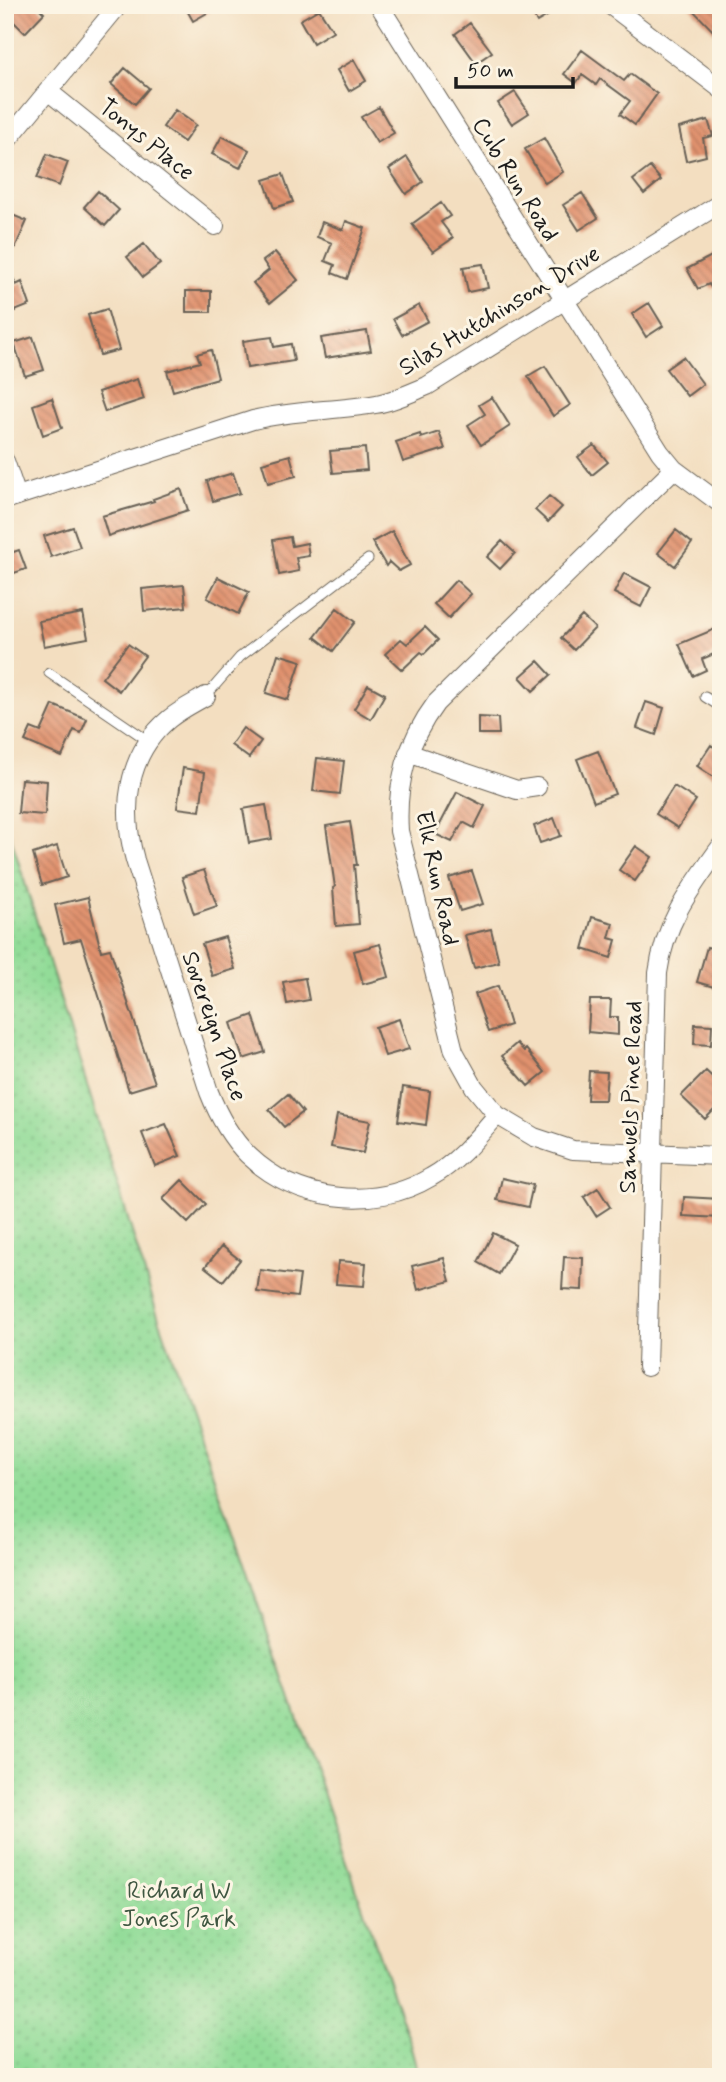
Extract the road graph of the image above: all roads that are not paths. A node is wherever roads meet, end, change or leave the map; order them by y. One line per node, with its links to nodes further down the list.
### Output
1 (379, 5): 9 (street, Cub Run Road)
2 (610, 5): 4 (street)
3 (117, 7): 5 (street)
4 (721, 89)
5 (48, 91): 6 (street); 8 (street, Tonys Place)
6 (5, 143)
7 (721, 203): 9 (street, Silas Hutchinson Drive)
8 (215, 226)
9 (564, 301): 11 (street, Cub Run Road); 12 (street, Silas Hutchinson Drive)
10 (5, 461): 12 (street)
11 (674, 469): 13 (street, Cub Run Road); 20 (street, Elk Run Road)
12 (11, 498)
13 (721, 504)
14 (368, 559): 16 (lane)
15 (49, 673): 19 (lane)
16 (206, 695): 19 (street, Sovereign Place)
17 (705, 697): 18 (lane)
18 (721, 708)
19 (150, 742): 23 (street, Sovereign Place)
20 (408, 753): 21 (street); 23 (street, Elk Run Road)
21 (537, 787)
22 (721, 846): 24 (street, Samuels Pine Road)
23 (497, 1115): 24 (street, Elk Run Road)
24 (653, 1154): 25 (street, Elk Run Road); 26 (street, Samuels Pine Road)
25 (721, 1156)
26 (647, 1367)

